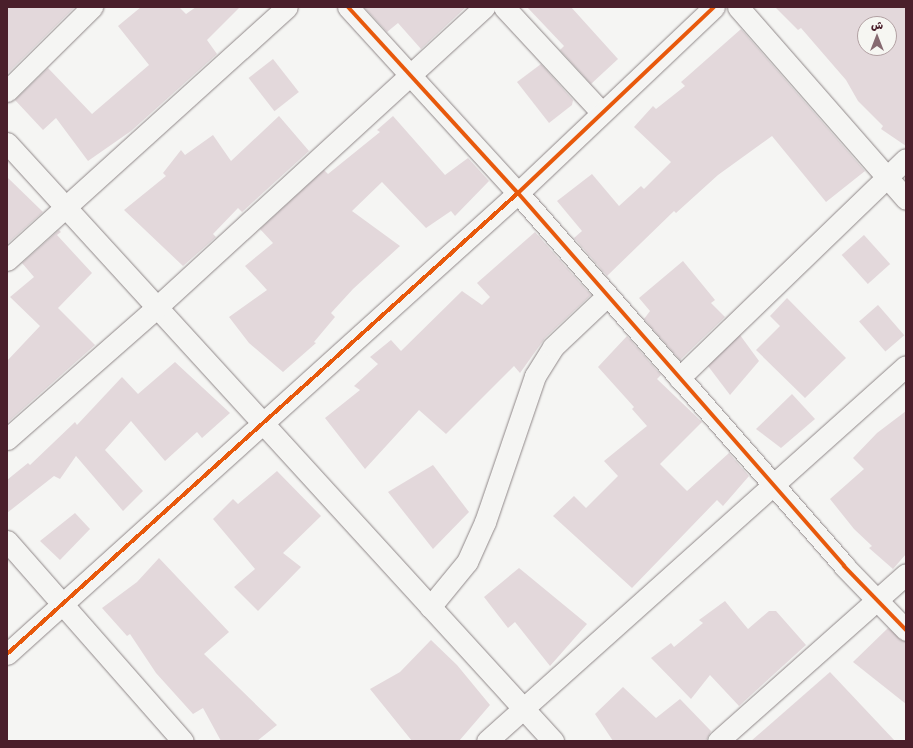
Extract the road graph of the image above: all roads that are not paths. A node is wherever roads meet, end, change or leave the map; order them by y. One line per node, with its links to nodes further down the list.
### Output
1 (92, 7): 9 (street)
2 (348, 7): 8 (street)
3 (484, 7): 8 (street)
4 (504, 7): 10 (street)
5 (714, 7): 10 (street)
6 (738, 7): 13 (street)
7 (275, 11): 16 (street)
8 (411, 76): 14 (street); 19 (street)
9 (7, 91)
10 (602, 113): 14 (street)
11 (7, 143): 16 (street)
12 (906, 159): 13 (street)
13 (888, 178): 15 (street); 21 (street)
14 (518, 193): 18 (street); 22 (street)
15 (906, 199)
16 (66, 206): 17 (street); 19 (street)
17 (7, 260)
18 (607, 296): 21 (street); 29 (street)
19 (157, 307): 22 (street); 23 (street)
20 (906, 366): 24 (street)
21 (679, 378): 24 (street)
22 (263, 423): 28 (street); 29 (street)
23 (7, 439)
24 (772, 487): 27 (street); 32 (street)
25 (7, 541): 28 (street)
26 (906, 574): 27 (street)
27 (878, 600): 30 (street); 36 (street)
28 (62, 604): 31 (street); 33 (street)
29 (430, 607): 32 (street)
30 (906, 630)
31 (7, 654)
32 (522, 708): 34 (street); 35 (street)
33 (183, 741)
34 (487, 741)
35 (553, 741)
36 (718, 741)

